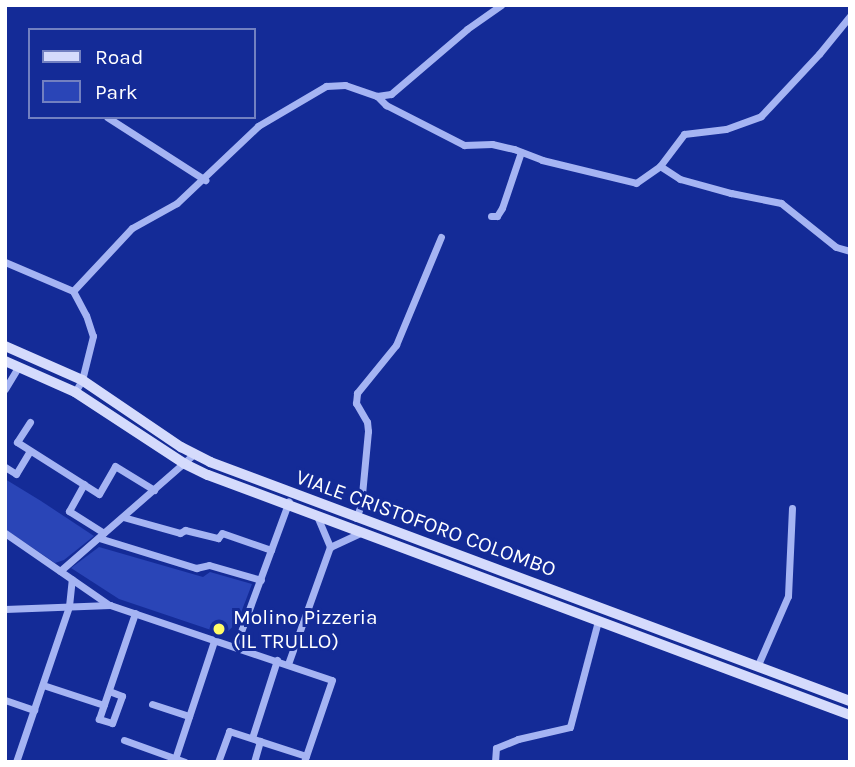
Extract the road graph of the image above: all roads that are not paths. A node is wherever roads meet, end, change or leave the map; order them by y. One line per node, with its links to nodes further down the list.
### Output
1 (501, 5): 3 (street)
2 (850, 16): 6 (street)
3 (377, 96): 5 (street); 7 (street)
4 (110, 119): 7 (street)
5 (521, 152): 6 (street); 8 (street)
6 (660, 166): 10 (street)
7 (205, 180): 12 (street)
8 (491, 216)
9 (441, 237): 31 (street)
10 (850, 251)
11 (5, 262): 12 (street)
12 (73, 291): 16 (street)
13 (5, 346): 16 (main road, VIALE CRISTOFORO COLOMBO)
14 (5, 361): 15 (main road, VIALE CRISTOFORO COLOMBO)
15 (19, 366): 17 (street); 18 (main road, VIALE CRISTOFORO COLOMBO)
16 (82, 380): 18 (street); 21 (main road, VIALE CRISTOFORO COLOMBO)
17 (5, 389)
18 (75, 392): 22 (main road, VIALE CRISTOFORO COLOMBO)
19 (30, 422): 20 (street)
20 (30, 451): 23 (street); 24 (street)
21 (194, 454): 22 (street); 26 (main road, VIALE CRISTOFORO COLOMBO)
22 (185, 464): 25 (street); 27 (main road, VIALE CRISTOFORO COLOMBO)
23 (5, 467)
24 (84, 485): 25 (street); 34 (street)
25 (154, 491): 30 (street)
26 (291, 493): 27 (street); 31 (main road, VIALE CRISTOFORO COLOMBO)
27 (287, 505): 29 (main road, VIALE CRISTOFORO COLOMBO); 36 (street)
28 (793, 508): 51 (street)
29 (317, 515): 32 (main road, VIALE CRISTOFORO COLOMBO); 35 (street)
30 (123, 517): 34 (street); 36 (street)
31 (356, 517): 40 (main road, VIALE CRISTOFORO COLOMBO)
32 (362, 532): 35 (street); 41 (main road, VIALE CRISTOFORO COLOMBO)
33 (5, 533): 37 (street)
34 (101, 535): 37 (street); 39 (street)
35 (330, 547): 50 (street)
36 (271, 550): 39 (street)
37 (60, 571): 38 (street)
38 (72, 579): 42 (street); 43 (street)
39 (261, 580): 48 (street)
40 (550, 590): 41 (street); 51 (main road, VIALE CRISTOFORO COLOMBO)
41 (546, 601): 46 (main road, VIALE CRISTOFORO COLOMBO)
42 (110, 605): 43 (street); 45 (street)
43 (69, 606): 44 (street); 52 (street)
44 (5, 608)
45 (135, 613): 47 (street); 53 (street)
46 (598, 621): 59 (main road, VIALE CRISTOFORO COLOMBO); 70 (street)
47 (215, 638): 48 (street); 60 (street)
48 (236, 645): 49 (street)
49 (277, 660): 50 (street); 61 (street)
50 (288, 664): 64 (street)
51 (757, 667): 55 (main road, VIALE CRISTOFORO COLOMBO)
52 (43, 685): 56 (street); 58 (street)
53 (109, 691): 56 (street); 56 (street)
54 (5, 700): 58 (street)
55 (850, 701)
56 (104, 705)
57 (152, 705): 60 (street)
58 (34, 710): 66 (street)
59 (850, 715)
60 (189, 716): 65 (street)
61 (252, 738): 63 (street); 68 (street)
62 (124, 740): 65 (street)
63 (260, 741): 64 (street); 69 (street)
64 (305, 759)
65 (175, 760): 67 (street)
66 (16, 762)
67 (185, 762)
68 (218, 762)
69 (254, 762)
70 (495, 762)

